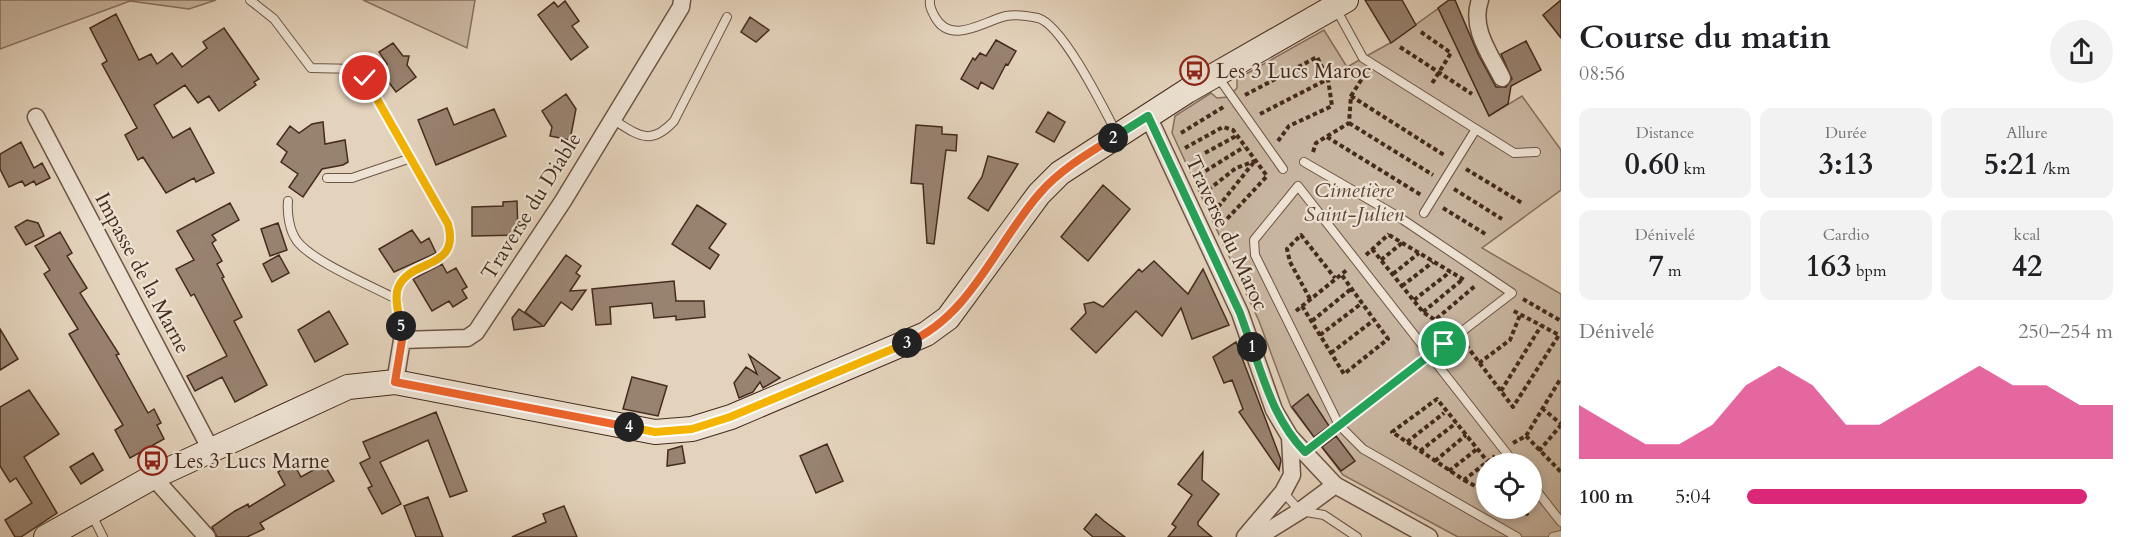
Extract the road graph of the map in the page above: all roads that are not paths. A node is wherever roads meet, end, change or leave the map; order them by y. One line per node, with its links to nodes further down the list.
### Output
1 (250, 0): 15 (lane)
2 (682, 0): 11 (street, Traverse du Diable)
3 (930, 0): 13 (lane)
4 (1480, 0): 8 (street)
5 (1340, 4): 7 (main road); 12 (lane)
6 (727, 17): 11 (lane)
7 (1216, 75): 9 (main road); 17 (lane)
8 (1502, 78)
9 (1148, 116): 13 (main road); 26 (street, Traverse du Maroc)
10 (36, 117): 27 (street, Impasse de la Marne)
11 (612, 119): 22 (street, Traverse du Diable)
12 (1476, 129): 14 (lane); 20 (lane)
13 (1118, 135): 24 (main road)
14 (1536, 152)
15 (411, 158): 18 (lane); 21 (lane)
16 (1304, 162): 23 (lane)
17 (1283, 169)
18 (327, 178)
19 (288, 201): 21 (lane)
20 (1424, 213)
21 (398, 300): 22 (lane)
22 (402, 340): 24 (street)
23 (1429, 354): 25 (lane); 25 (lane); 29 (lane)
24 (395, 382): 27 (main road)
25 (1339, 425): 28 (lane); 45 (lane)
26 (1290, 437): 28 (street, Traverse du Maroc); 32 (street, Traverse du Maroc)
27 (211, 450): 30 (main road)
28 (1305, 452): 31 (street, Traverse du Maroc)
29 (1507, 453)
30 (153, 477): 35 (main road); 40 (street)
31 (1335, 485): 34 (street); 44 (street, Traverse du Maroc)
32 (1283, 492): 34 (lane); 41 (street, Traverse du Maroc)
33 (1542, 498): 36 (lane)
34 (1300, 511): 42 (street); 43 (lane)
35 (91, 512): 38 (main road); 39 (lane)
36 (1561, 522)
37 (1561, 535): 46 (lane)
38 (46, 537)
39 (103, 537)
40 (207, 537)
41 (1245, 537)
42 (1258, 537)
43 (1357, 537)
44 (1429, 537)
45 (1516, 537)
46 (1553, 537)

